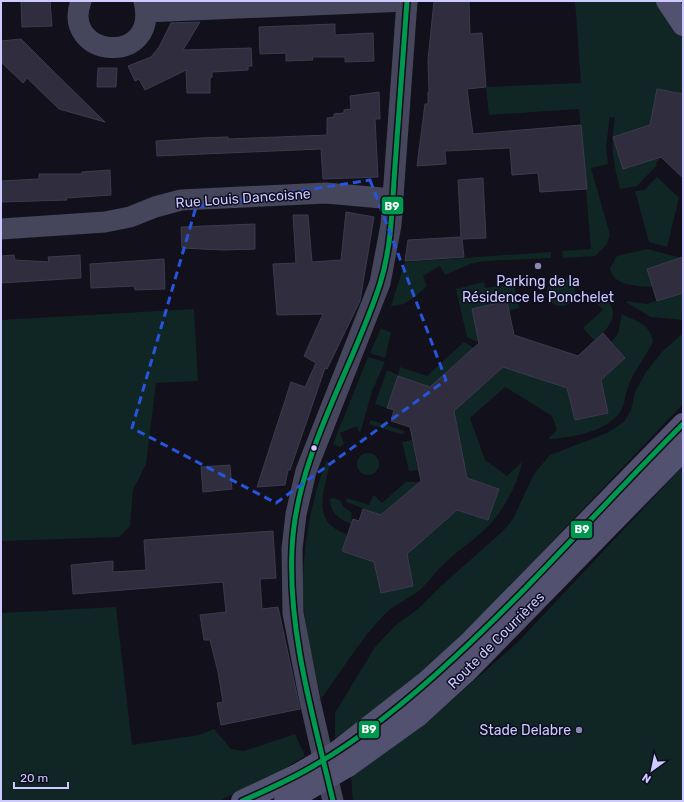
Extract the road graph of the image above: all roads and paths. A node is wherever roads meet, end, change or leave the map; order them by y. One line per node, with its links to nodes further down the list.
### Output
1 (81, 1): 4 (street)
2 (407, 1): 4 (street); 6 (street)
3 (667, 1): 5 (main road)
4 (145, 7)
5 (683, 25)
6 (393, 199): 7 (street, Rue Louis Dancoisne); 14 (street)
7 (1, 229)
8 (683, 424): 10 (main road, Route de Courrières)
9 (683, 450): 10 (main road, Route de Courrières)
10 (343, 758): 11 (main road, Route de Courrières, bridge)
11 (301, 783): 12 (main road, Route de Courrières); 13 (main road, Route de Courrières)
12 (242, 801)
13 (285, 801)
14 (333, 801)

